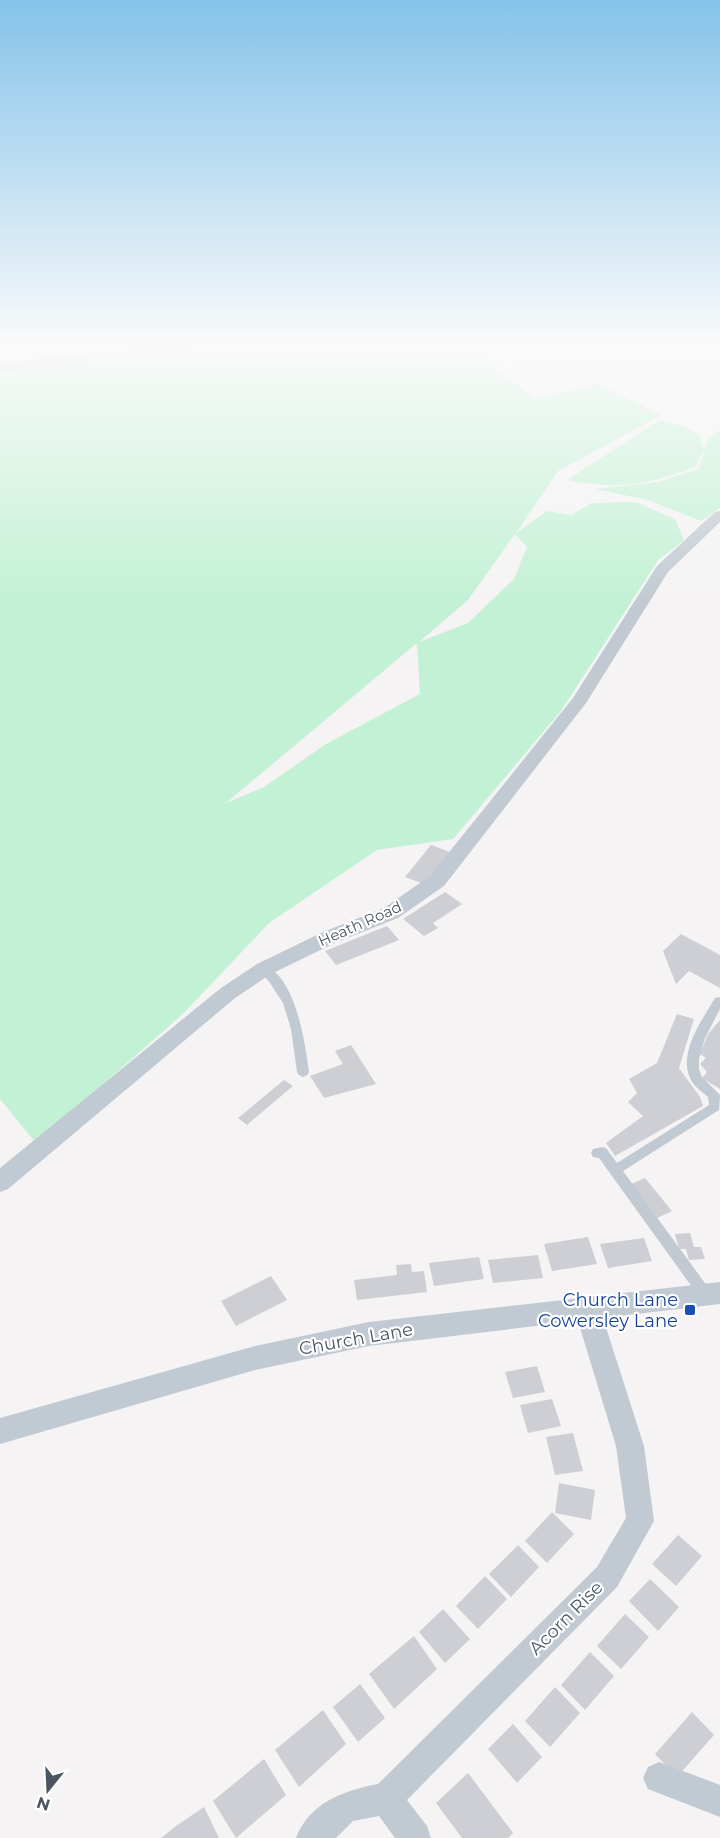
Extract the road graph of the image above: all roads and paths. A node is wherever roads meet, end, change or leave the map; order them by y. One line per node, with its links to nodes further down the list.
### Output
1 (720, 515): 2 (street, Heath Road)
2 (264, 969): 4 (lane); 7 (street, Heath Road)
3 (719, 1001): 6 (lane)
4 (303, 1072)
5 (597, 1153): 6 (lane)
6 (615, 1170): 8 (lane)
7 (0, 1182)
8 (713, 1294): 9 (street, Church Lane)
9 (587, 1308): 10 (street, Church Lane); 12 (street, Acorn Rise)
10 (0, 1431)
11 (659, 1778): 13 (street)
12 (387, 1798): 14 (street); 15 (street)
13 (720, 1801)
14 (312, 1838)
15 (415, 1838)

